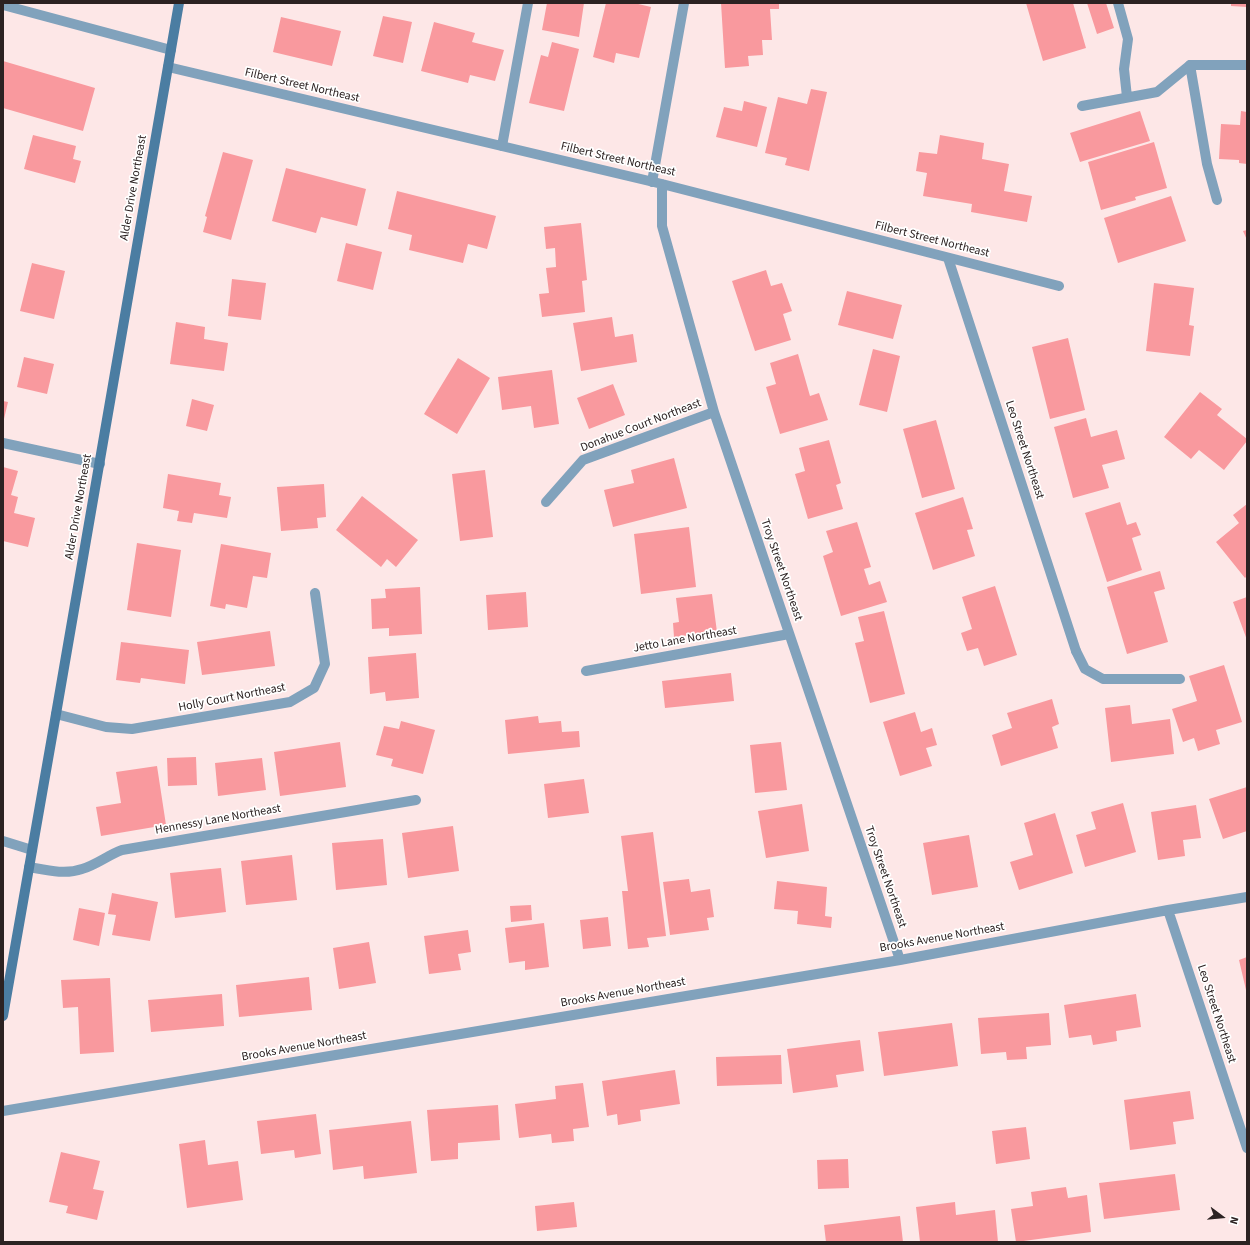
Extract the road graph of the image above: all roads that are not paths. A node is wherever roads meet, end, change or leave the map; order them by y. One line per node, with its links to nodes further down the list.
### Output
1 (179, 3): 6 (street, Alder Drive Northeast)
2 (528, 3): 12 (street)
3 (684, 3): 13 (street, Troy Street Northeast)
4 (1118, 3): 10 (street)
5 (3, 5): 6 (street)
6 (171, 50): 9 (street, Alder Drive Northeast)
7 (1190, 65): 8 (street); 10 (street); 14 (street)
8 (1247, 65)
9 (168, 67): 12 (street, Filbert Street Northeast); 19 (street, Alder Drive Northeast)
10 (1128, 97): 11 (street)
11 (1082, 106)
12 (502, 146): 13 (street, Filbert Street Northeast)
13 (657, 183): 15 (street, Filbert Street Northeast); 17 (street, Troy Street Northeast)
14 (1217, 200)
15 (948, 258): 16 (street, Filbert Street Northeast); 24 (street, Leo Street Northeast)
16 (1059, 286)
17 (714, 412): 20 (street, Donahue Court Northeast); 22 (street, Troy Street Northeast)
18 (3, 443): 19 (street)
19 (100, 464): 25 (street, Alder Drive Northeast)
20 (546, 502)
21 (315, 593): 25 (street, Holly Court Northeast)
22 (789, 634): 23 (street, Jetto Lane Northeast); 32 (street, Troy Street Northeast)
23 (586, 671)
24 (1180, 679)
25 (56, 714): 28 (street, Alder Drive Northeast)
26 (416, 800): 29 (street, Hennessy Lane Northeast)
27 (3, 841): 28 (street)
28 (32, 850): 29 (street, Alder Drive Northeast)
29 (29, 867): 33 (street, Alder Drive Northeast)
30 (1247, 898): 31 (street, Brooks Avenue Northeast)
31 (1168, 910): 32 (street, Brooks Avenue Northeast); 35 (street, Leo Street Northeast)
32 (900, 960): 34 (street, Brooks Avenue Northeast)
33 (3, 1016)
34 (3, 1111)
35 (1247, 1148)

